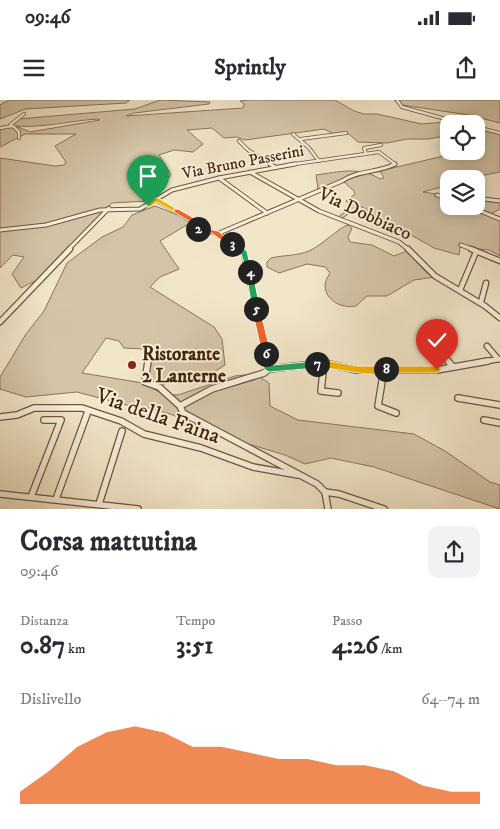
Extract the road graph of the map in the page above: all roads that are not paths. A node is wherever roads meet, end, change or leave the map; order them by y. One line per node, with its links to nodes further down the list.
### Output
1 (397, 100): 3 (street)
2 (24, 114): 4 (street)
3 (440, 115)
4 (8, 126): 5 (street); 10 (street)
5 (0, 128)
6 (485, 129): 8 (street)
7 (346, 133): 11 (street)
8 (500, 133)
9 (293, 134): 11 (street)
10 (19, 138)
11 (301, 139): 15 (street)
12 (239, 141): 16 (street)
13 (381, 145): 14 (street)
14 (366, 154): 15 (street, Via Bruno Passerini); 21 (street, Via Bruno Passerini)
15 (319, 161): 16 (street, Via Bruno Passerini)
16 (275, 167): 17 (street, Via Bruno Passerini)
17 (250, 172): 18 (street, Via Bruno Passerini); 21 (street, Via Dobbiaco)
18 (219, 178): 23 (street, Via Bruno Passerini); 26 (street)
19 (437, 195): 20 (street)
20 (440, 196)
21 (299, 199): 26 (street); 35 (street, Via Dobbiaco)
22 (485, 199): 24 (street)
23 (156, 200): 25 (street, Via Bruno Passerini); 30 (street)
24 (500, 200)
25 (109, 208): 29 (street, Via Bruno Passerini); 38 (street)
26 (267, 213): 30 (street)
27 (485, 213): 28 (street)
28 (500, 219)
29 (0, 230)
30 (217, 234): 45 (street)
31 (461, 245): 32 (street)
32 (476, 252): 33 (street); 35 (street)
33 (500, 261)
34 (486, 283): 36 (street)
35 (460, 290): 36 (street, Via Dobbiaco)
36 (481, 302): 37 (street, Via Dobbiaco)
37 (500, 318)
38 (0, 322)
39 (450, 336): 44 (street)
40 (488, 346): 42 (street)
41 (149, 356): 50 (street)
42 (499, 359): 44 (street)
43 (324, 363): 45 (street); 46 (street); 47 (street)
44 (453, 367): 46 (street)
45 (269, 369): 50 (street)
46 (384, 369): 51 (street)
47 (338, 393)
48 (458, 398): 49 (street)
49 (500, 405)
50 (180, 406): 58 (street)
51 (396, 413)
52 (87, 414): 62 (street)
53 (0, 417): 58 (street, Via della Faina)
54 (44, 420): 61 (street)
55 (484, 420): 56 (street)
56 (500, 423)
57 (122, 430): 63 (street)
58 (304, 476): 59 (street)
59 (325, 492): 65 (street); 66 (street)
60 (0, 494): 61 (street)
61 (30, 497): 62 (street)
62 (56, 499): 63 (street)
63 (99, 504): 64 (street)
64 (138, 509)
65 (328, 509)
66 (384, 509)

